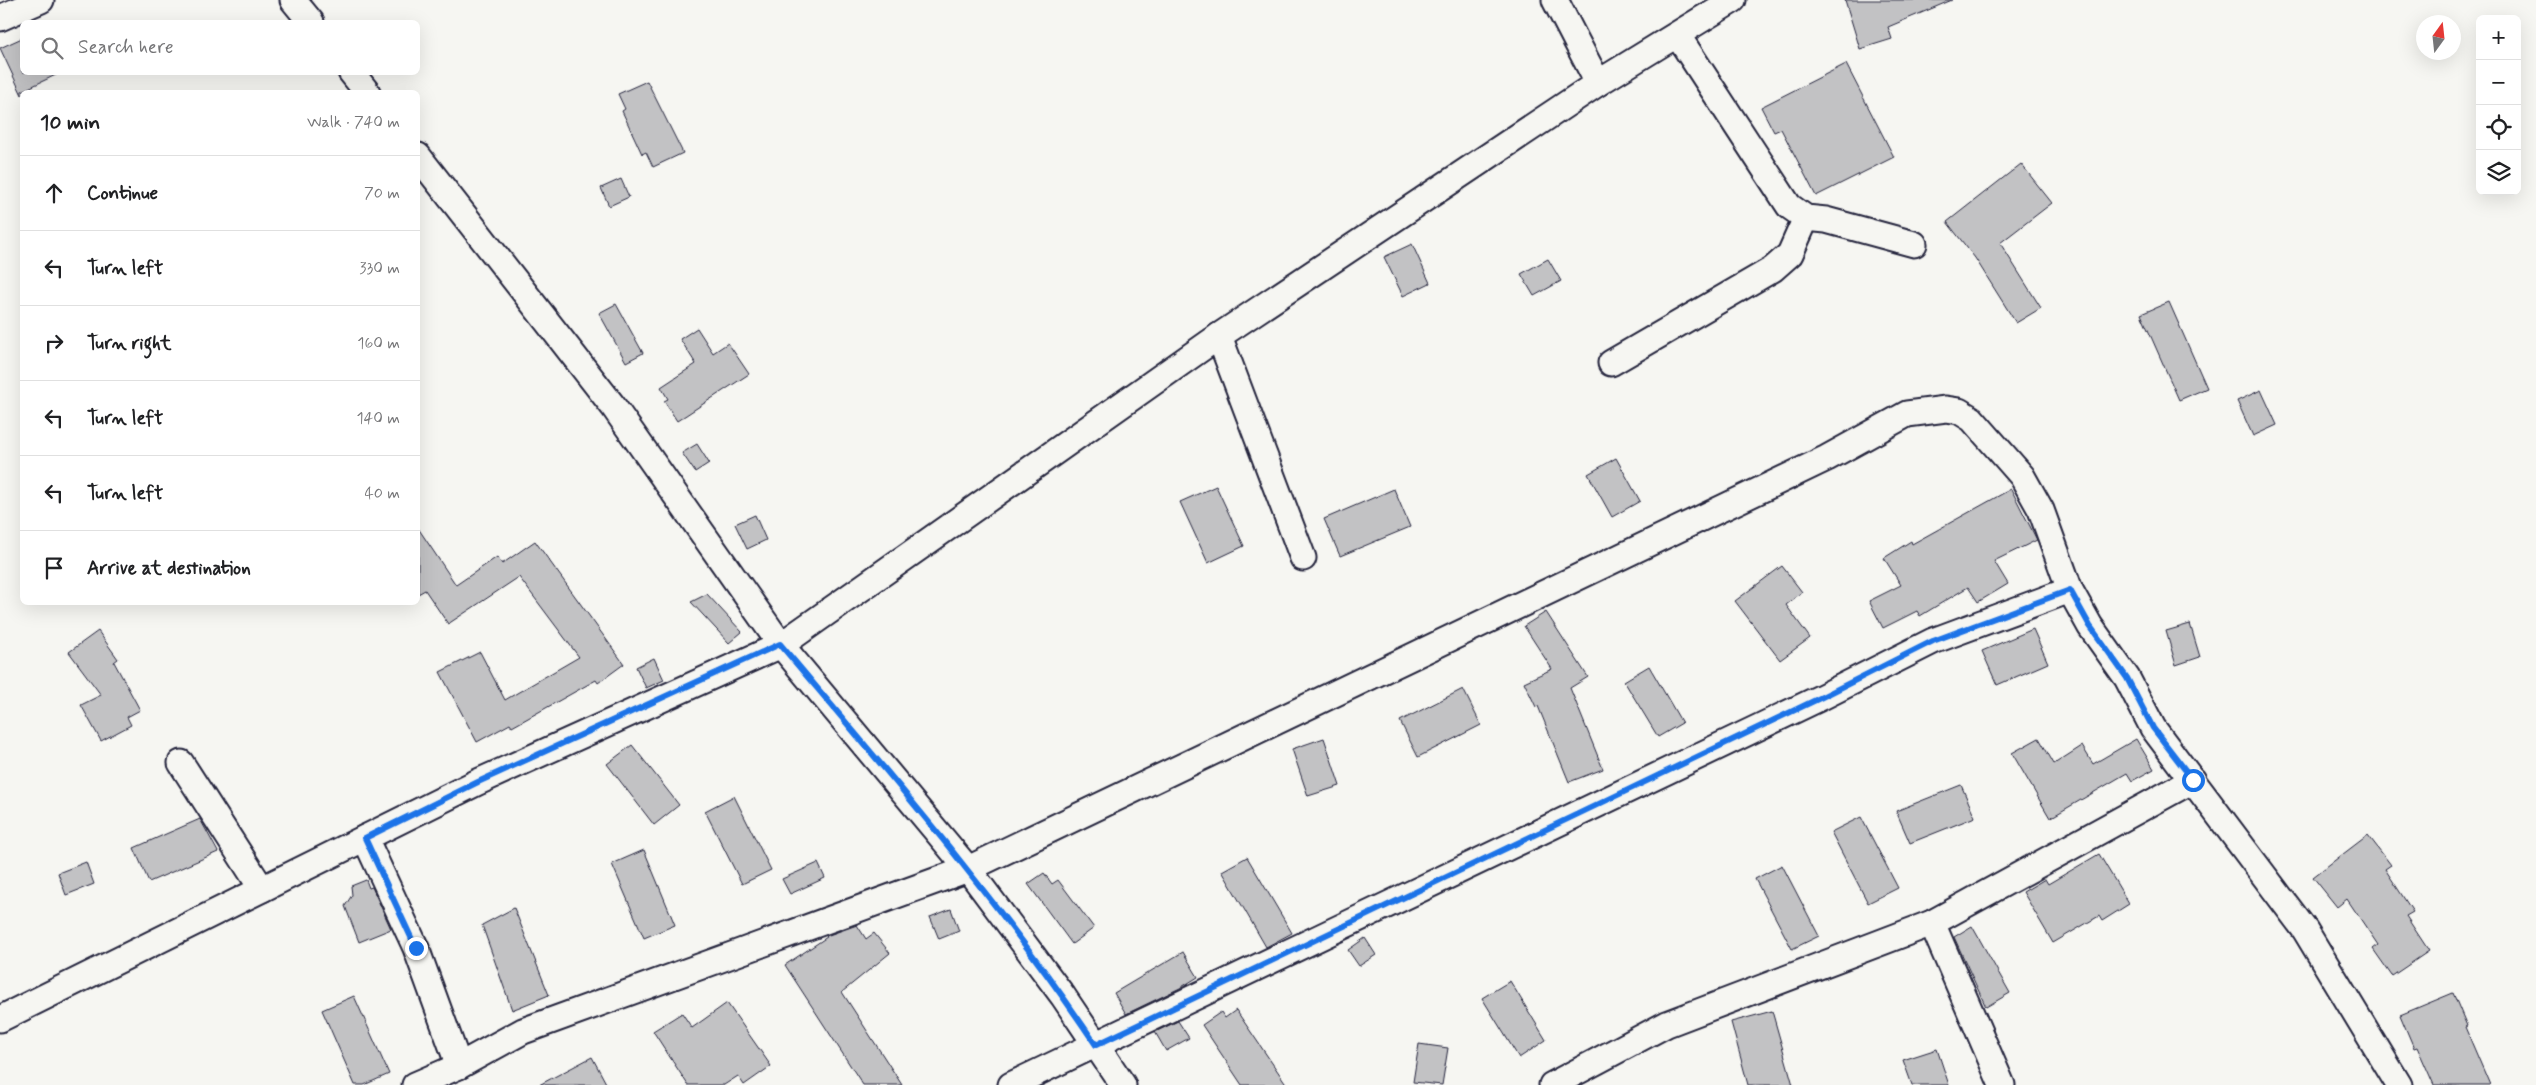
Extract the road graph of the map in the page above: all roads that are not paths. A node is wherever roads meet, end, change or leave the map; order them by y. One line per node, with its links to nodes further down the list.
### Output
1 (41, 0): 5 (street)
2 (293, 0): 6 (street)
3 (1555, 0): 9 (street)
4 (1733, 0): 7 (street)
5 (0, 18)
6 (309, 20)
7 (1678, 36): 9 (street); 12 (street)
8 (353, 75): 10 (street)
9 (1598, 83): 14 (street)
10 (365, 90)
11 (420, 159): 18 (street)
12 (1806, 218): 13 (street); 15 (street)
13 (1914, 244)
14 (1218, 336): 16 (street); 18 (street)
15 (1611, 363)
16 (1303, 558)
17 (2070, 590): 20 (street); 22 (street); 26 (street)
18 (780, 644): 21 (street); 22 (street)
19 (182, 763): 23 (street)
20 (2193, 780): 24 (street); 33 (street)
21 (365, 838): 23 (street); 27 (street)
22 (968, 869): 26 (street); 27 (street)
23 (262, 889): 25 (street)
24 (1932, 923): 31 (street); 32 (street)
25 (0, 1019)
26 (1096, 1045): 29 (street); 30 (street)
27 (459, 1066): 28 (street)
28 (415, 1085)
29 (1011, 1085)
30 (1123, 1085)
31 (1552, 1085)
32 (2002, 1085)
33 (2399, 1085)

